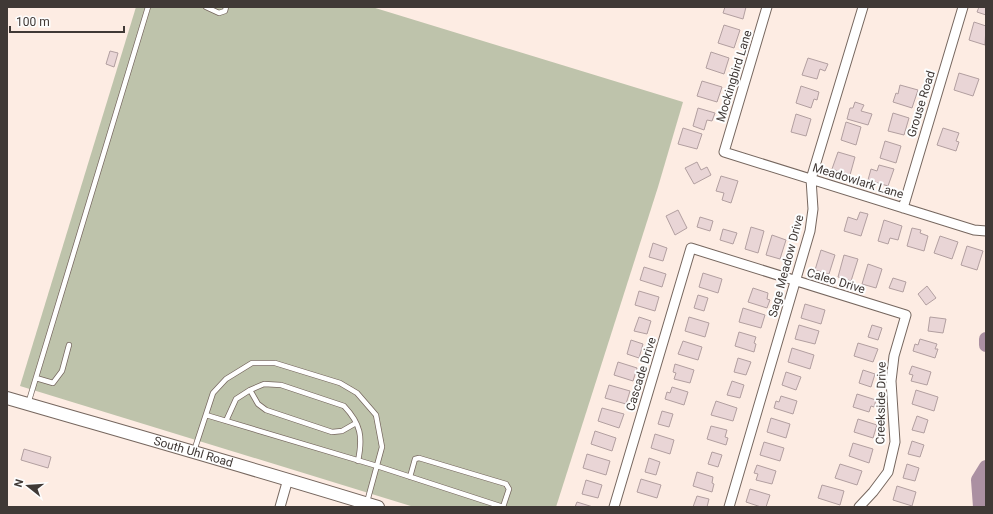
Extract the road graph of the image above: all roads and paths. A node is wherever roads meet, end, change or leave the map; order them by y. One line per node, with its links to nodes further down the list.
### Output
1 (148, 7): 15 (lane)
2 (206, 7): 3 (lane)
3 (226, 7)
4 (767, 7): 7 (street, Mockingbird Lane)
5 (864, 7): 8 (street, Sage Meadow Drive)
6 (963, 7): 9 (street, Grouse Road)
7 (724, 152): 8 (street, Meadowlark Lane)
8 (810, 179): 9 (street, Meadowlark Lane); 12 (street, Sage Meadow Drive)
9 (903, 208): 10 (street, Meadowlark Lane)
10 (986, 231)
11 (691, 248): 12 (street, Caleo Drive); 30 (street, Cascade Drive)
12 (796, 281): 13 (street, Caleo Drive); 31 (street, Sage Meadow Drive)
13 (906, 315): 32 (street, Creekside Drive)
14 (69, 345): 15 (lane)
15 (36, 378): 18 (lane)
16 (250, 390): 20 (lane); 21 (lane); 21 (lane)
17 (7, 398): 18 (main road, South Uhl Road)
18 (28, 404): 22 (main road, South Uhl Road)
19 (206, 415): 20 (lane); 22 (lane); 24 (lane)
20 (226, 421): 23 (lane)
21 (356, 423): 23 (lane)
22 (193, 453): 26 (main road, South Uhl Road)
23 (358, 460): 24 (lane)
24 (377, 466): 25 (lane); 27 (lane)
25 (410, 477): 29 (lane); 29 (lane)
26 (288, 479): 27 (main road, South Uhl Road); 28 (street)
27 (373, 505)
28 (280, 507)
29 (503, 507)
30 (616, 507)
31 (729, 507)
32 (859, 507)

